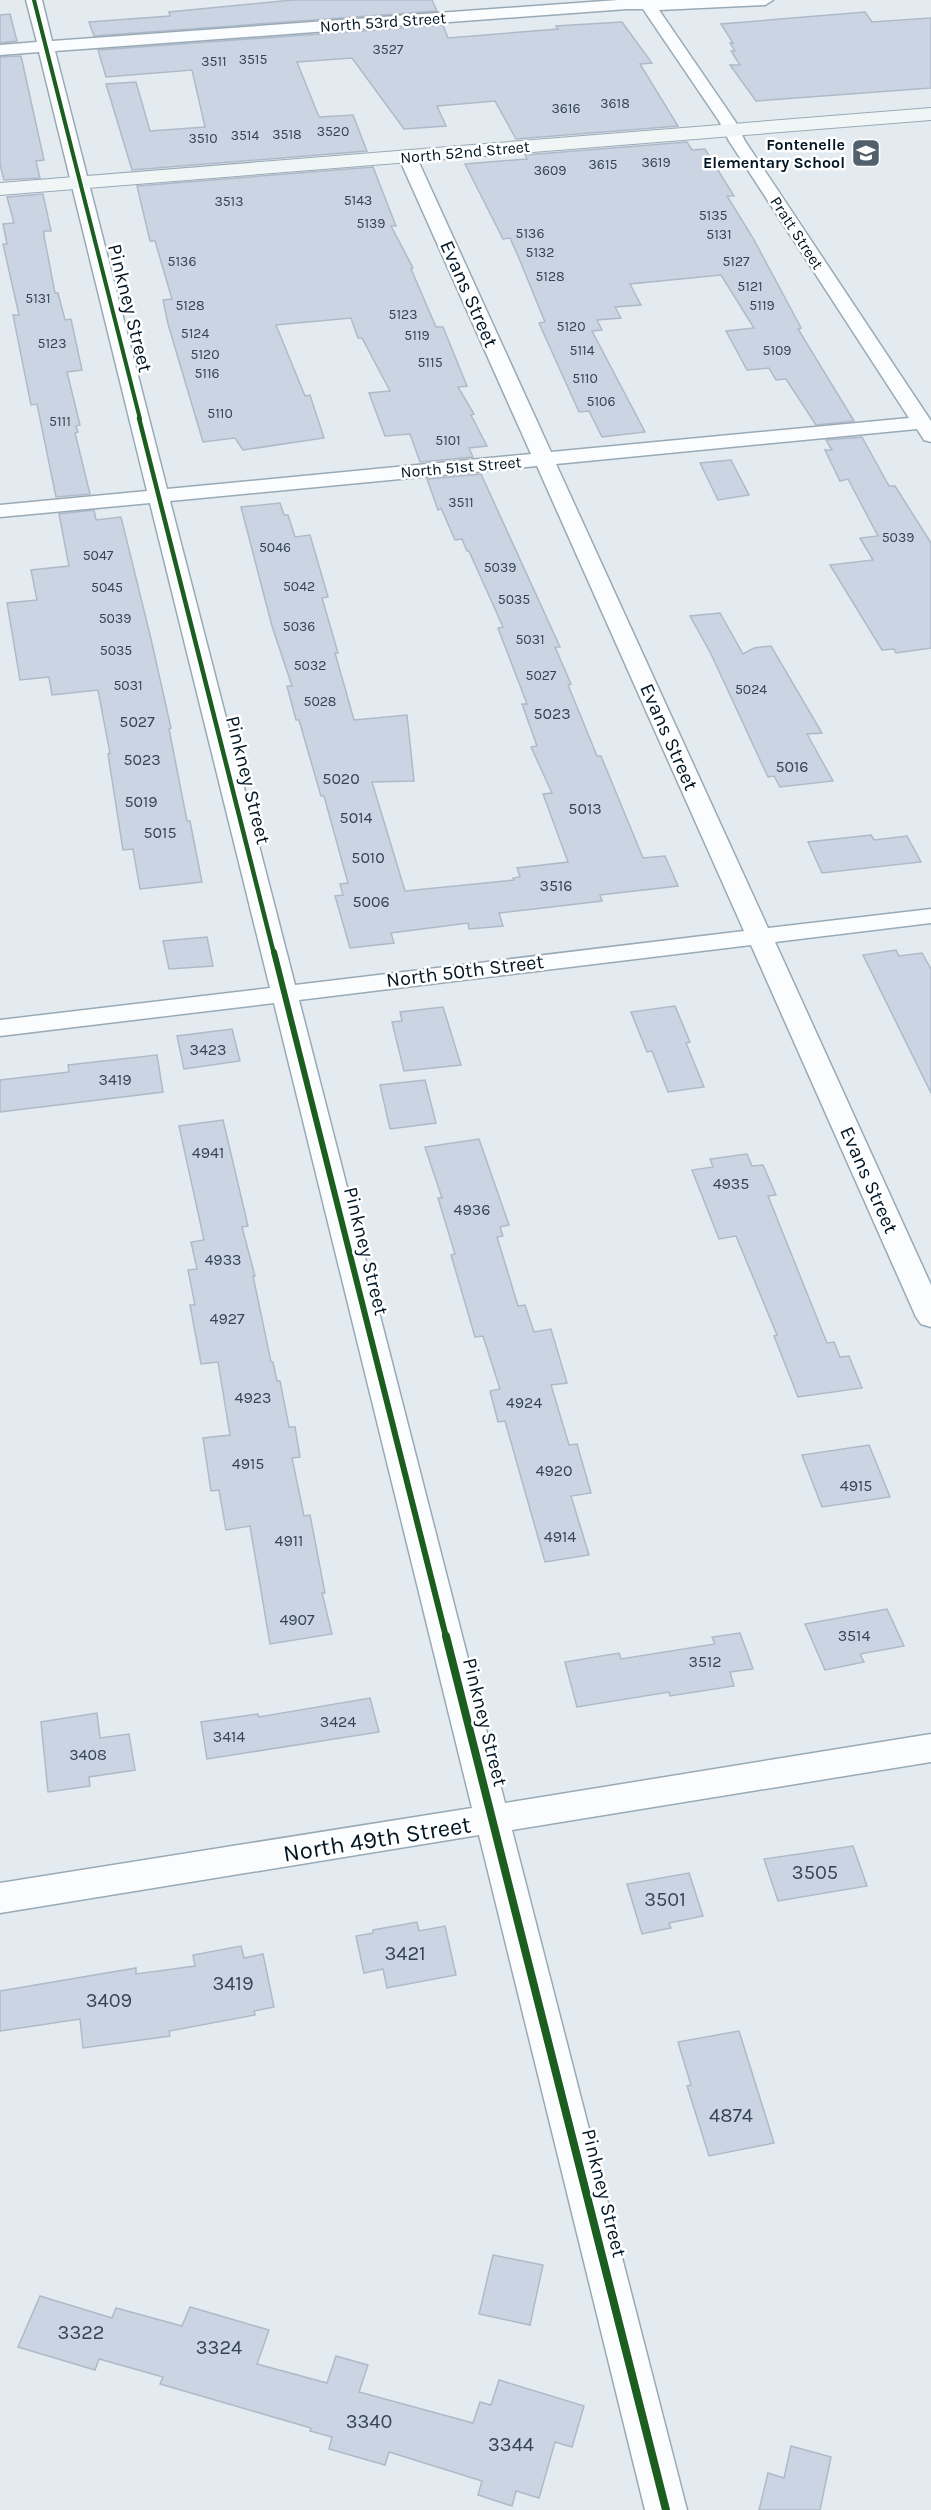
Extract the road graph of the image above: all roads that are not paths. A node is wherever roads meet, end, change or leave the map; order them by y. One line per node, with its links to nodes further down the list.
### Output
1 (34, 0): 4 (street, Pinkney Street)
2 (765, 0): 3 (street, North 53rd Street)
3 (646, 3): 4 (street, North 53rd Street); 7 (street, Pratt Street)
4 (46, 47): 5 (street, North 53rd Street); 9 (street, Pinkney Street)
5 (0, 50)
6 (931, 114): 7 (main road, North 52nd Street)
7 (731, 130): 8 (main road, North 52nd Street); 11 (street, Pratt Street)
8 (407, 156): 9 (main road, North 52nd Street); 12 (street, Evans Street)
9 (81, 182): 10 (main road, North 52nd Street); 13 (street, Pinkney Street)
10 (0, 189)
11 (927, 430): 12 (street, North 51st Street)
12 (544, 460): 13 (street, North 51st Street); 16 (street, Evans Street)
13 (160, 496): 14 (street, North 51st Street); 17 (street, Pinkney Street)
14 (0, 511)
15 (931, 916): 16 (street, North 50th Street)
16 (759, 936): 17 (street, North 50th Street); 19 (street, Evans Street)
17 (284, 993): 18 (street, North 50th Street); 21 (street, Pinkney Street)
18 (0, 1028)
19 (931, 1317)
20 (931, 1748): 21 (street, North 49th Street)
21 (493, 1820): 22 (street, North 49th Street); 23 (street, Pinkney Street)
22 (0, 1898)
23 (666, 2510)

